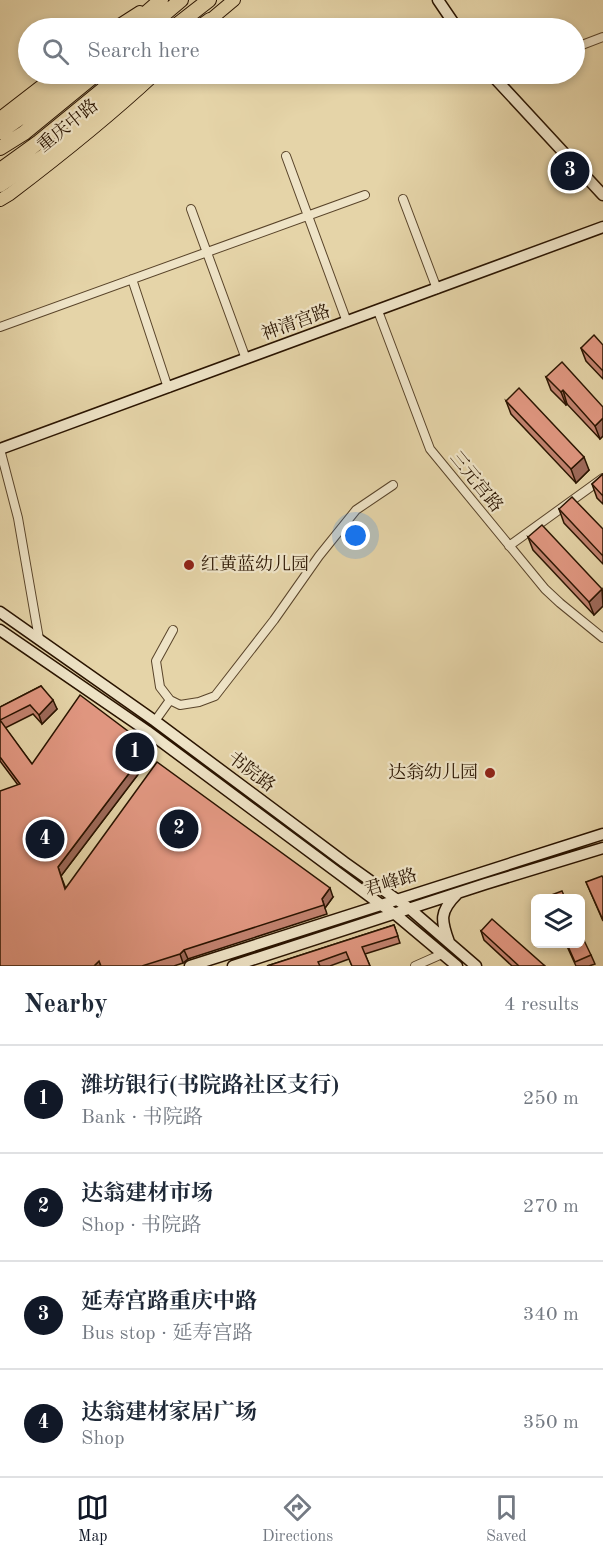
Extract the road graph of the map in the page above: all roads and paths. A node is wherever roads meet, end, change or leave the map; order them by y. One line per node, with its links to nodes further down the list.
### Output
1 (161, 0): 6 (main road); 7 (highway); 8 (main road)
2 (181, 0): 9 (highway)
3 (209, 0): 10 (highway)
4 (234, 0): 11 (main road)
5 (438, 0): 12 (main road)
6 (132, 18)
7 (140, 18)
8 (150, 18)
9 (160, 18)
10 (186, 18)
11 (212, 18)
12 (450, 18)
13 (603, 37): 14 (street)
14 (585, 44)
15 (44, 84): 24 (main road)
16 (62, 84): 25 (highway)
17 (73, 84): 26 (main road, 重庆中路)
18 (84, 84): 27 (highway)
19 (110, 84): 29 (highway)
20 (125, 84): 30 (main road, 重庆中路)
21 (129, 84): 31 (highway)
22 (145, 84): 35 (main road, 重庆中路)
23 (500, 84): 33 (main road)
24 (0, 118)
25 (0, 132)
26 (0, 141)
27 (0, 148)
28 (286, 156): 37 (street)
29 (0, 170)
30 (0, 175)
31 (0, 185)
32 (365, 195): 37 (street)
33 (603, 195)
34 (403, 199): 41 (street)
35 (0, 201)
36 (191, 209): 39 (street)
37 (308, 215): 39 (street); 43 (street)
38 (603, 227): 41 (main road, 神清宫路)
39 (207, 252): 40 (street); 45 (street)
40 (132, 279): 44 (street); 46 (street)
41 (437, 289): 42 (main road, 神清宫路)
42 (378, 311): 43 (main road, 神清宫路); 50 (street, 三元宫路)
43 (347, 322): 45 (main road, 神清宫路)
44 (0, 327)
45 (246, 359): 46 (main road, 神清宫路)
46 (168, 388): 47 (main road, 神清宫路)
47 (0, 449): 55 (street)
48 (603, 478): 50 (street)
49 (393, 485): 56 (street)
50 (509, 546): 54 (street, 三元宫路)
51 (0, 612): 55 (main road, 书院路)
52 (0, 630): 62 (main road, 书院路)
53 (173, 630): 56 (street)
54 (603, 638)
55 (39, 639): 57 (main road, 书院路)
56 (170, 700): 57 (street)
57 (155, 721): 61 (main road, 书院路)
58 (603, 834): 61 (main road, 君峰路)
59 (603, 848): 60 (main road, 君峰路)
60 (459, 893): 63 (main road, 君峰路); 65 (main road)
61 (396, 899): 62 (main road, 君峰路); 63 (main road, 书院路)
62 (380, 904): 64 (main road, 书院路); 67 (main road, 君峰路)
63 (410, 909): 64 (main road, 君峰路); 65 (main road, 书院路)
64 (395, 914): 66 (main road, 书院路); 68 (main road, 君峰路)
65 (449, 942): 71 (main road, 书院路)
66 (442, 954): 69 (street); 70 (main road, 书院路)
67 (190, 966)
68 (233, 966)
69 (415, 966)
70 (457, 966)
71 (476, 966)

